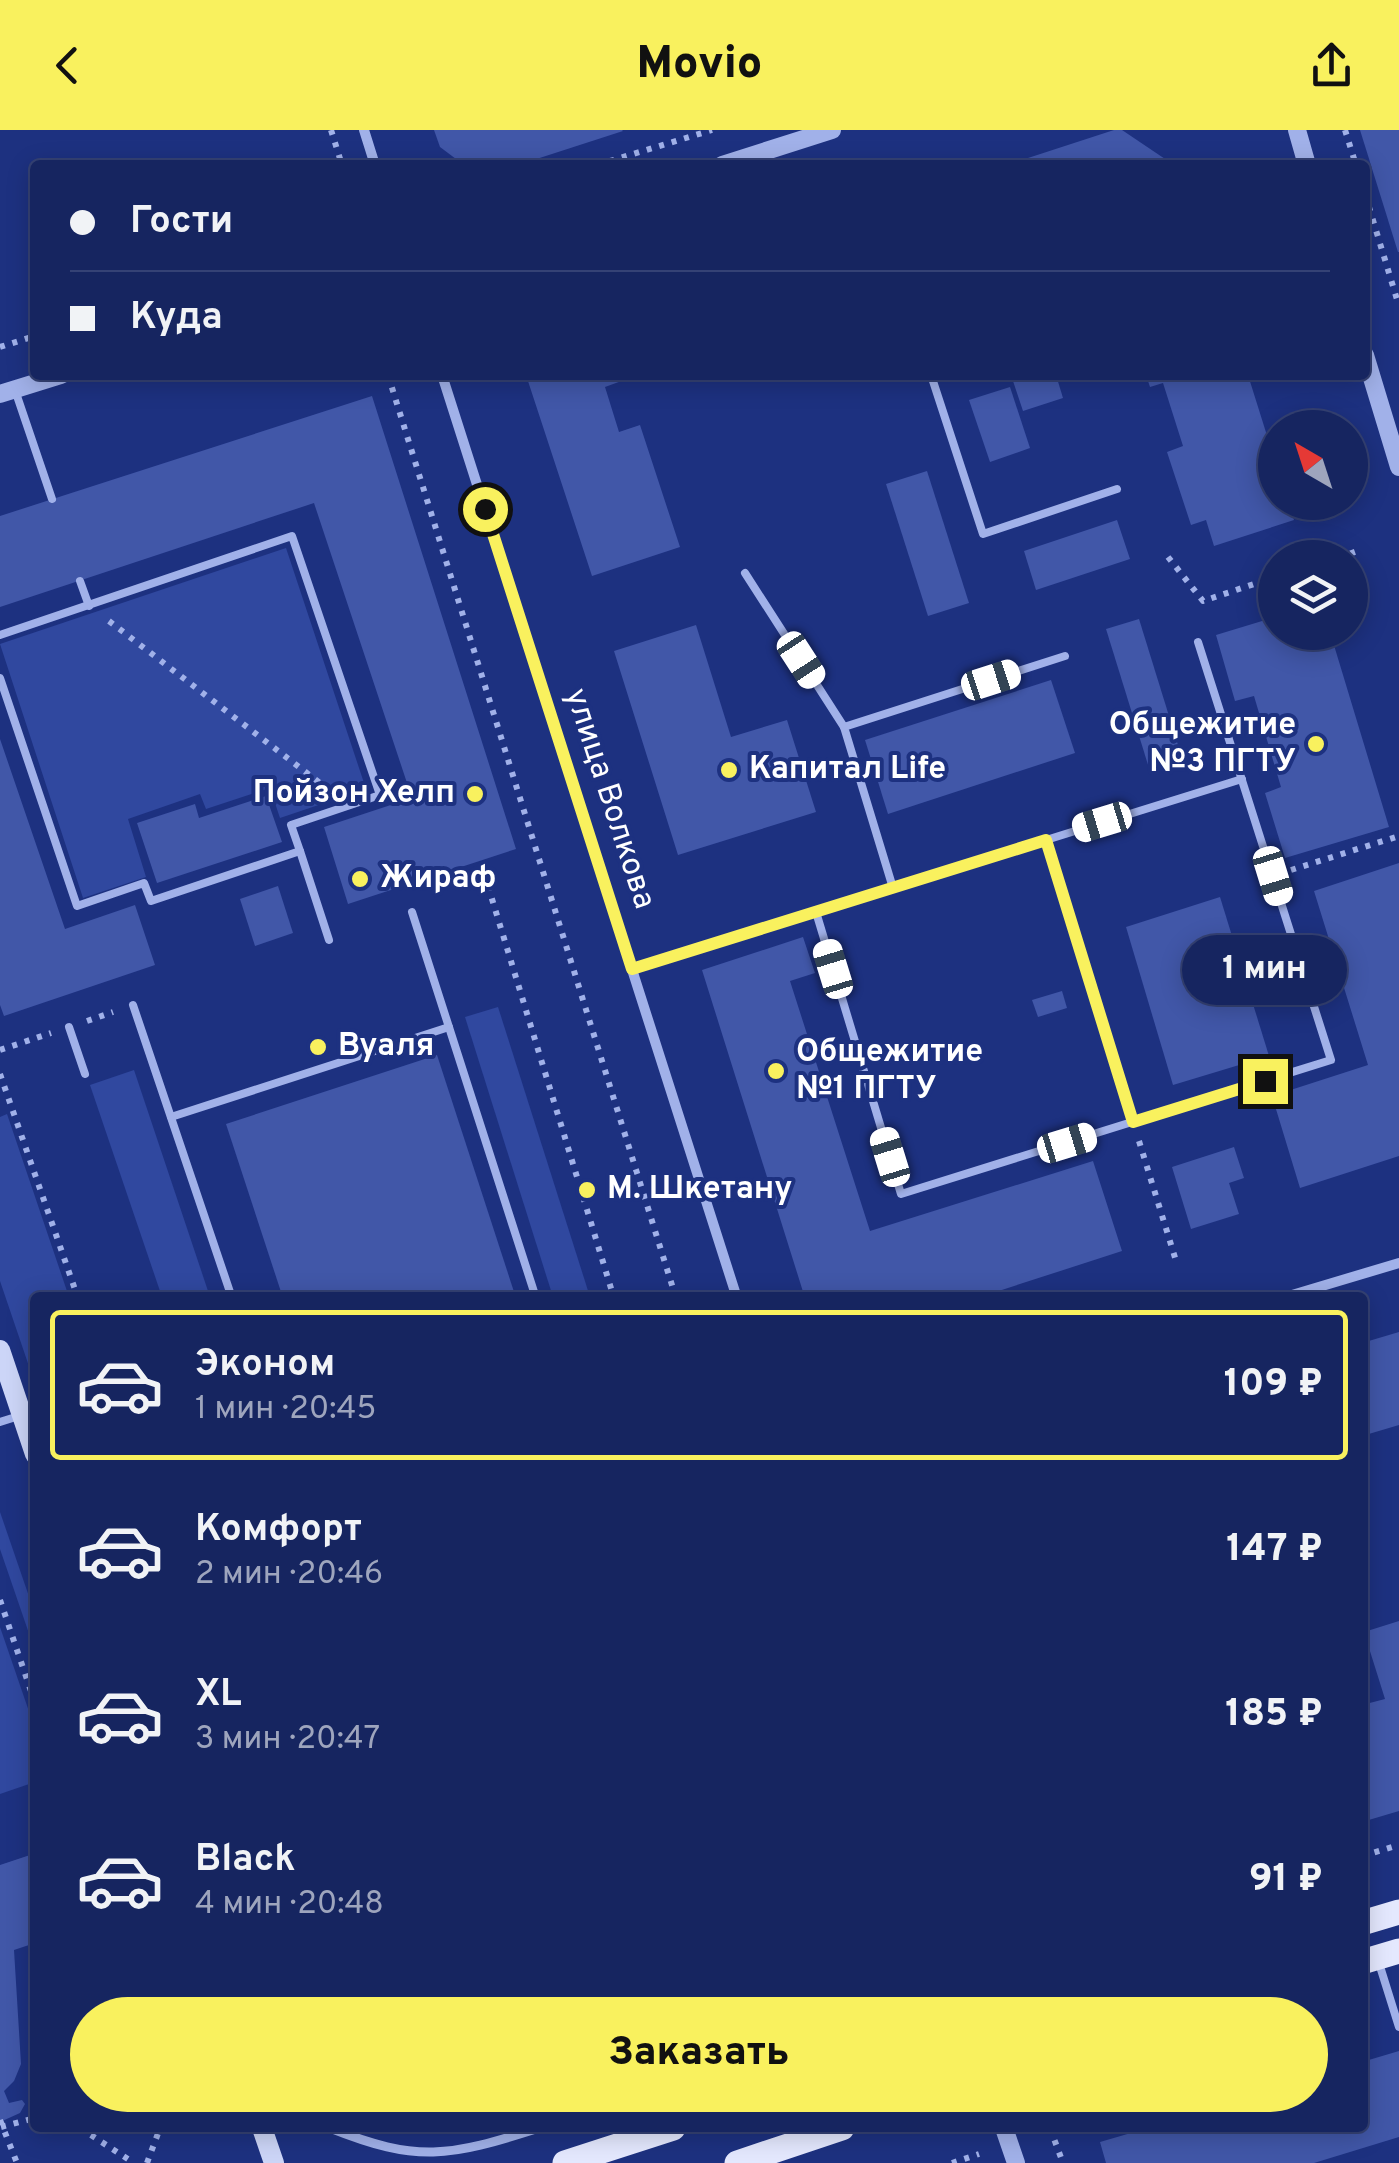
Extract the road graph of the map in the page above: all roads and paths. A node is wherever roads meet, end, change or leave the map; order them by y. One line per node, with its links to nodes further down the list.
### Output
1 (331, 130): 7 (path)
2 (364, 130): 8 (street)
3 (709, 130): 9 (path)
4 (832, 130): 10 (street)
5 (1297, 130): 11 (street)
6 (1346, 130): 12 (path)
7 (340, 160)
8 (373, 160)
9 (614, 160)
10 (738, 160)
11 (1306, 160)
12 (1355, 160)
13 (1370, 210): 14 (path)
14 (1399, 306)
15 (30, 338): 16 (path)
16 (0, 347)
17 (1370, 371): 23 (street)
18 (45, 380): 22 (street)
19 (390, 380): 61 (path)
20 (444, 380): 47 (street, улица Волкова)
21 (933, 380): 24 (lane)
22 (8, 392): 25 (lane)
23 (1399, 466)
24 (1117, 489)
25 (52, 498)
26 (1168, 557): 29 (path)
27 (745, 573): 35 (lane)
28 (80, 580): 30 (lane)
29 (1258, 583)
30 (89, 606): 31 (lane); 37 (path); 37 (lane)
31 (0, 635)
32 (1198, 642): 36 (lane)
33 (1065, 656): 35 (lane)
34 (0, 678): 40 (lane)
35 (844, 727): 43 (lane)
36 (1242, 779): 39 (lane); 41 (lane)
37 (350, 806): 40 (lane)
38 (1399, 836): 41 (path)
39 (1046, 840): 43 (lane); 54 (lane)
40 (300, 851): 46 (lane)
41 (1273, 876): 54 (lane)
42 (488, 886): 60 (path)
43 (893, 888): 45 (lane)
44 (412, 912): 50 (lane)
45 (816, 912): 47 (lane); 54 (lane)
46 (328, 940)
47 (632, 969): 62 (street, улица Волкова)
48 (133, 1005): 53 (lane)
49 (68, 1027): 52 (lane)
50 (449, 1027): 53 (lane); 59 (lane)
51 (0, 1074): 57 (path)
52 (85, 1074)
53 (171, 1117): 58 (lane)
54 (1133, 1122): 56 (path)
55 (1399, 1263): 63 (street)
56 (1177, 1264)
57 (76, 1292)
58 (230, 1292)
59 (534, 1292)
60 (612, 1292)
61 (674, 1292)
62 (735, 1292)
63 (1302, 1292)
64 (0, 1350): 65 (main road)
65 (22, 1415): 66 (lane); 67 (main road)
66 (0, 1422)
67 (30, 1439)
68 (0, 1600): 69 (path)
69 (30, 1688)
70 (1399, 1845): 71 (path)
71 (1368, 1854)
72 (1399, 1912): 73 (main road)
73 (1368, 1921)
74 (1379, 1957): 75 (lane)
75 (1399, 2027)
76 (30, 2119): 77 (path)
77 (1, 2125): 88 (path)
78 (86, 2132): 89 (path)
79 (159, 2132): 90 (path)
80 (263, 2132): 91 (main road)
81 (337, 2132): 82 (street)
82 (526, 2132)
83 (661, 2132): 92 (main road)
84 (830, 2132): 93 (main road)
85 (1005, 2132): 95 (street)
86 (1051, 2132): 96 (path)
87 (979, 2154): 94 (path)
88 (17, 2163)
89 (134, 2163)
90 (147, 2163)
91 (274, 2163)
92 (565, 2163)
93 (737, 2163)
94 (952, 2163)
95 (1016, 2163)
96 (1063, 2163)

